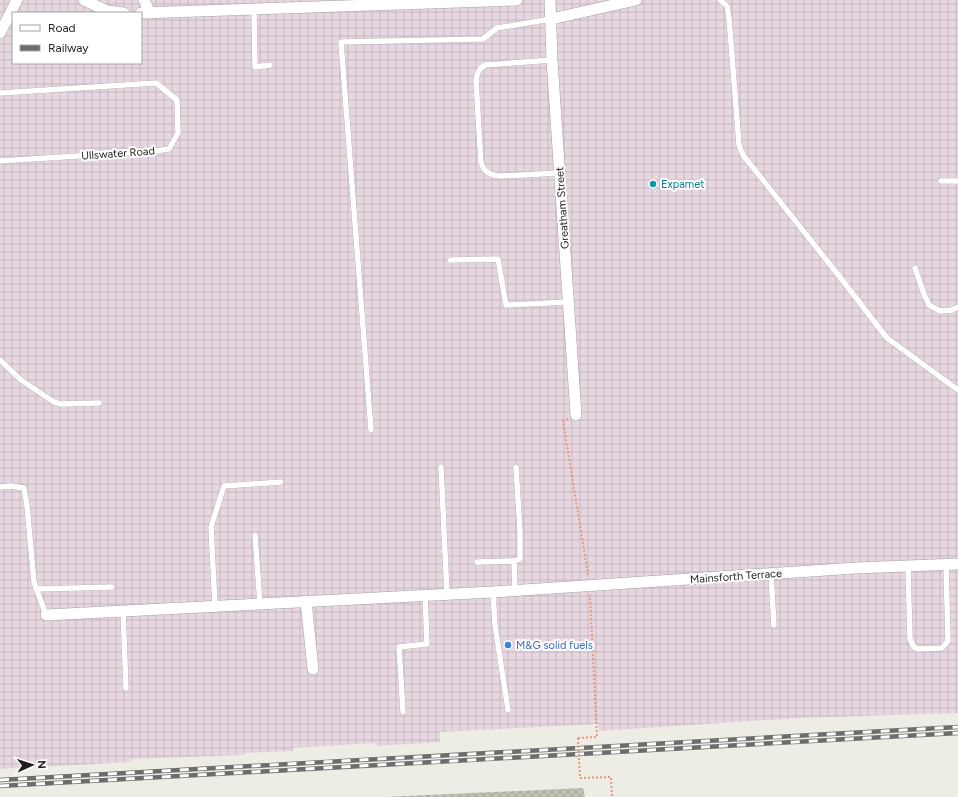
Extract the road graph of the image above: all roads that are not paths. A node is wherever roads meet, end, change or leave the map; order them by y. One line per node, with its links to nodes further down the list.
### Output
1 (17, 0): 13 (street)
2 (84, 0): 10 (street)
3 (144, 0): 11 (street)
4 (517, 0): 8 (street)
5 (550, 0): 12 (street, Greatham Street)
6 (636, 0): 12 (street)
7 (720, 0): 26 (lane)
8 (340, 3): 9 (street)
9 (254, 10): 11 (street); 15 (lane)
10 (116, 12)
11 (145, 13)
12 (551, 19): 14 (street, Greatham Street); 29 (lane)
13 (0, 33)
14 (552, 60): 18 (street, Greatham Street); 18 (lane)
15 (270, 65)
16 (0, 93): 17 (lane, Ullswater Road)
17 (0, 161)
18 (559, 173): 23 (street, Greatham Street)
19 (958, 180): 20 (lane)
20 (941, 181)
21 (450, 260): 23 (lane)
22 (915, 268): 24 (lane)
23 (568, 302): 28 (street, Greatham Street)
24 (958, 307)
25 (0, 360): 27 (lane)
26 (958, 390)
27 (99, 403)
28 (576, 415)
29 (371, 430)
30 (516, 466): 35 (lane)
31 (441, 467): 45 (lane)
32 (281, 482): 49 (lane)
33 (0, 487): 42 (lane)
34 (255, 535): 48 (lane)
35 (514, 561): 36 (lane); 43 (lane)
36 (477, 562)
37 (958, 564): 38 (street, Mainsforth Terrace)
38 (946, 565): 39 (street, Mainsforth Terrace); 39 (lane)
39 (908, 566): 40 (street, Mainsforth Terrace)
40 (771, 574): 43 (street, Mainsforth Terrace); 52 (lane)
41 (112, 587): 42 (lane)
42 (36, 589): 51 (lane)
43 (515, 590): 44 (street, Mainsforth Terrace)
44 (493, 592): 45 (street, Mainsforth Terrace); 55 (lane)
45 (447, 594): 46 (street, Mainsforth Terrace)
46 (425, 595): 47 (street, Mainsforth Terrace); 56 (lane)
47 (306, 601): 48 (street, Mainsforth Terrace); 53 (street)
48 (260, 604): 49 (street, Mainsforth Terrace)
49 (215, 606): 50 (street, Mainsforth Terrace)
50 (123, 611): 51 (street, Mainsforth Terrace); 54 (lane)
51 (46, 615)
52 (774, 625)
53 (313, 669)
54 (126, 688)
55 (508, 710)
56 (402, 712)

